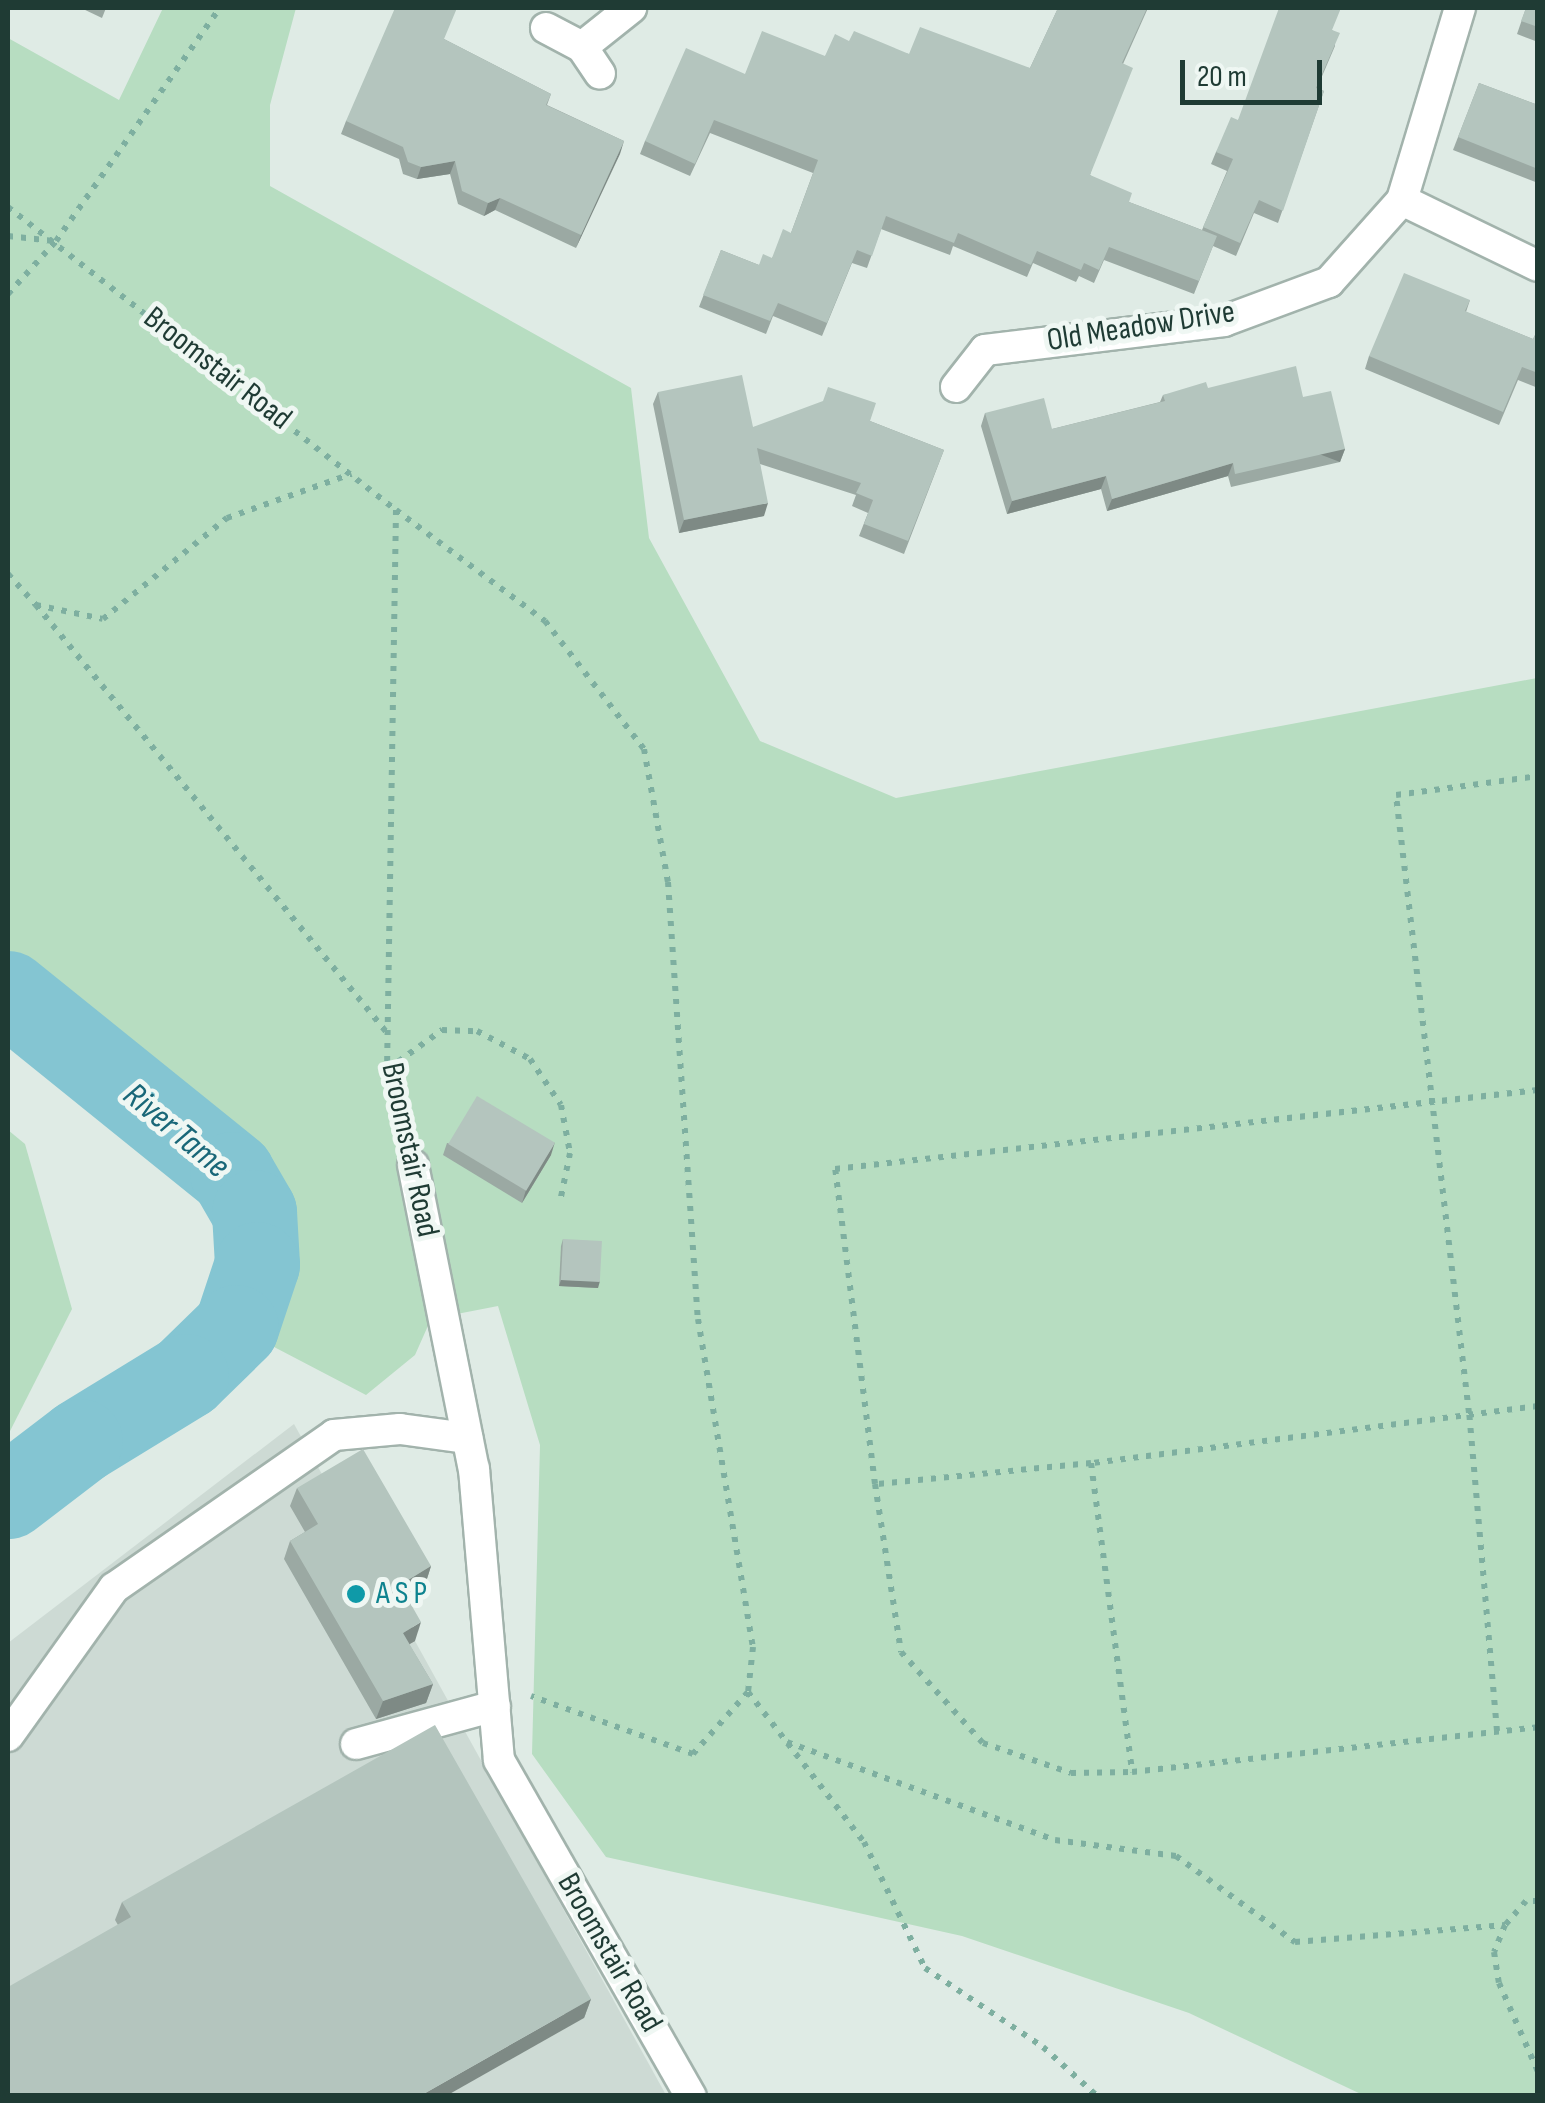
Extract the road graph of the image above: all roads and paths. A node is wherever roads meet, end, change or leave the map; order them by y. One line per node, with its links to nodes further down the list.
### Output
1 (220, 8): 10 (path)
2 (631, 8): 5 (street)
3 (1460, 8): 7 (street, Old Meadow Drive)
4 (546, 28): 5 (street)
5 (582, 47): 6 (street)
6 (600, 74)
7 (1402, 200): 11 (street); 13 (street, Old Meadow Drive)
8 (8, 207): 10 (path, Broomstair Road)
9 (8, 236): 10 (path)
10 (56, 241): 12 (path); 14 (path, Broomstair Road)
11 (1538, 266)
12 (8, 294)
13 (956, 387)
14 (351, 474): 15 (path, Broomstair Road); 17 (path)
15 (396, 510): 19 (path, Broomstair Road); 30 (path)
16 (8, 574): 17 (path)
17 (36, 606): 19 (path)
18 (1538, 776): 22 (path)
19 (388, 1034): 20 (path, Broomstair Road)
20 (387, 1070): 23 (path, Broomstair Road); 24 (path)
21 (1538, 1090): 22 (path)
22 (1435, 1103): 26 (path); 29 (path)
23 (413, 1165): 27 (street, Broomstair Road)
24 (561, 1197)
25 (1538, 1406): 26 (path)
26 (1469, 1413): 28 (path); 33 (path)
27 (467, 1438): 31 (street, Broomstair Road); 34 (street)
28 (1091, 1463): 29 (path); 37 (path)
29 (874, 1484): 37 (path)
30 (748, 1692): 31 (path); 35 (path)
31 (494, 1694): 36 (street); 41 (street, Broomstair Road)
32 (1538, 1726): 33 (path)
33 (1497, 1731): 37 (path)
34 (8, 1736)
35 (787, 1742): 39 (path); 42 (path)
36 (356, 1744)
37 (1132, 1772)
38 (1538, 1901): 39 (path)
39 (1505, 1925): 40 (path)
40 (1538, 2072)
41 (690, 2096)
42 (1097, 2096)

